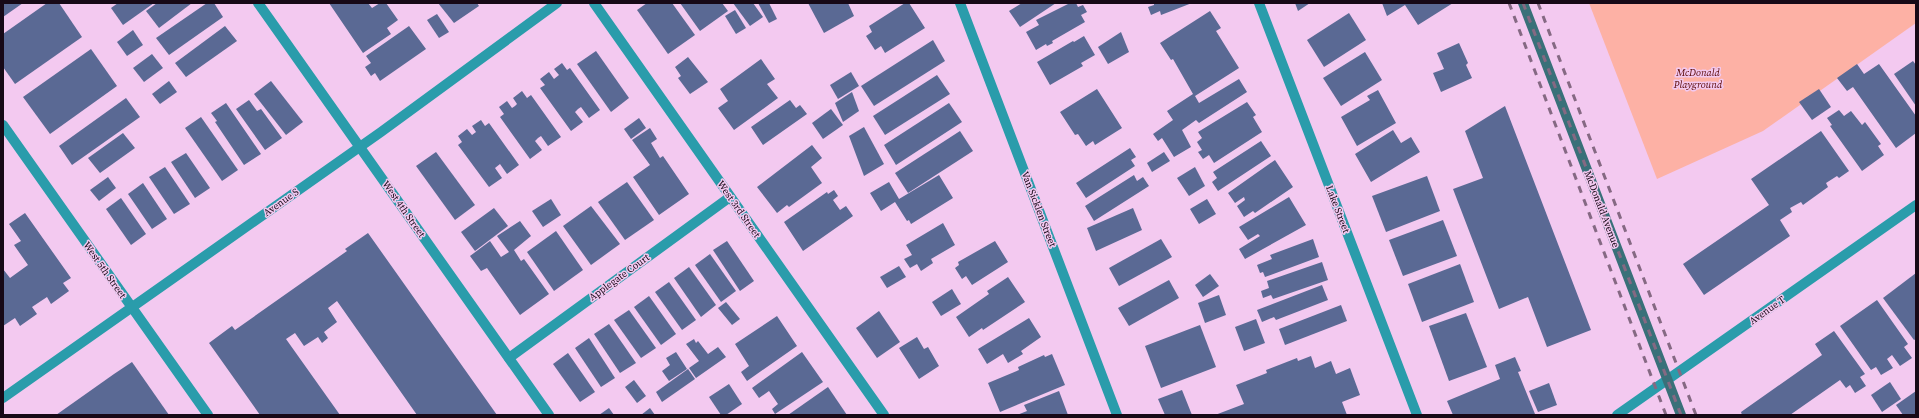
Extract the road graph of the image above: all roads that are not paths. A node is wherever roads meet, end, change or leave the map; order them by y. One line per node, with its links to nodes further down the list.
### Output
1 (258, 3): 8 (street, West 4th Street)
2 (557, 3): 8 (street, Avenue S)
3 (594, 3): 9 (street, West 3rd Street)
4 (960, 3): 18 (street, Van Sicklen Street)
5 (1259, 3): 19 (street, Lake Street)
6 (1523, 3): 13 (main road, McDonald Avenue)
7 (3, 125): 11 (street, West 5th Street)
8 (360, 146): 11 (street, Avenue S); 12 (street, West 4th Street)
9 (730, 196): 12 (street, Applegate Court); 17 (street, West 3rd Street)
10 (1915, 208): 13 (street, Avenue T)
11 (132, 307): 14 (street, Avenue S); 15 (street, West 5th Street)
12 (508, 358): 16 (street, West 4th Street)
13 (1667, 380): 20 (street, Avenue T); 21 (main road, McDonald Avenue)
14 (3, 398)
15 (208, 415)
16 (549, 415)
17 (884, 415)
18 (1117, 415)
19 (1416, 415)
20 (1617, 415)
21 (1681, 415)

